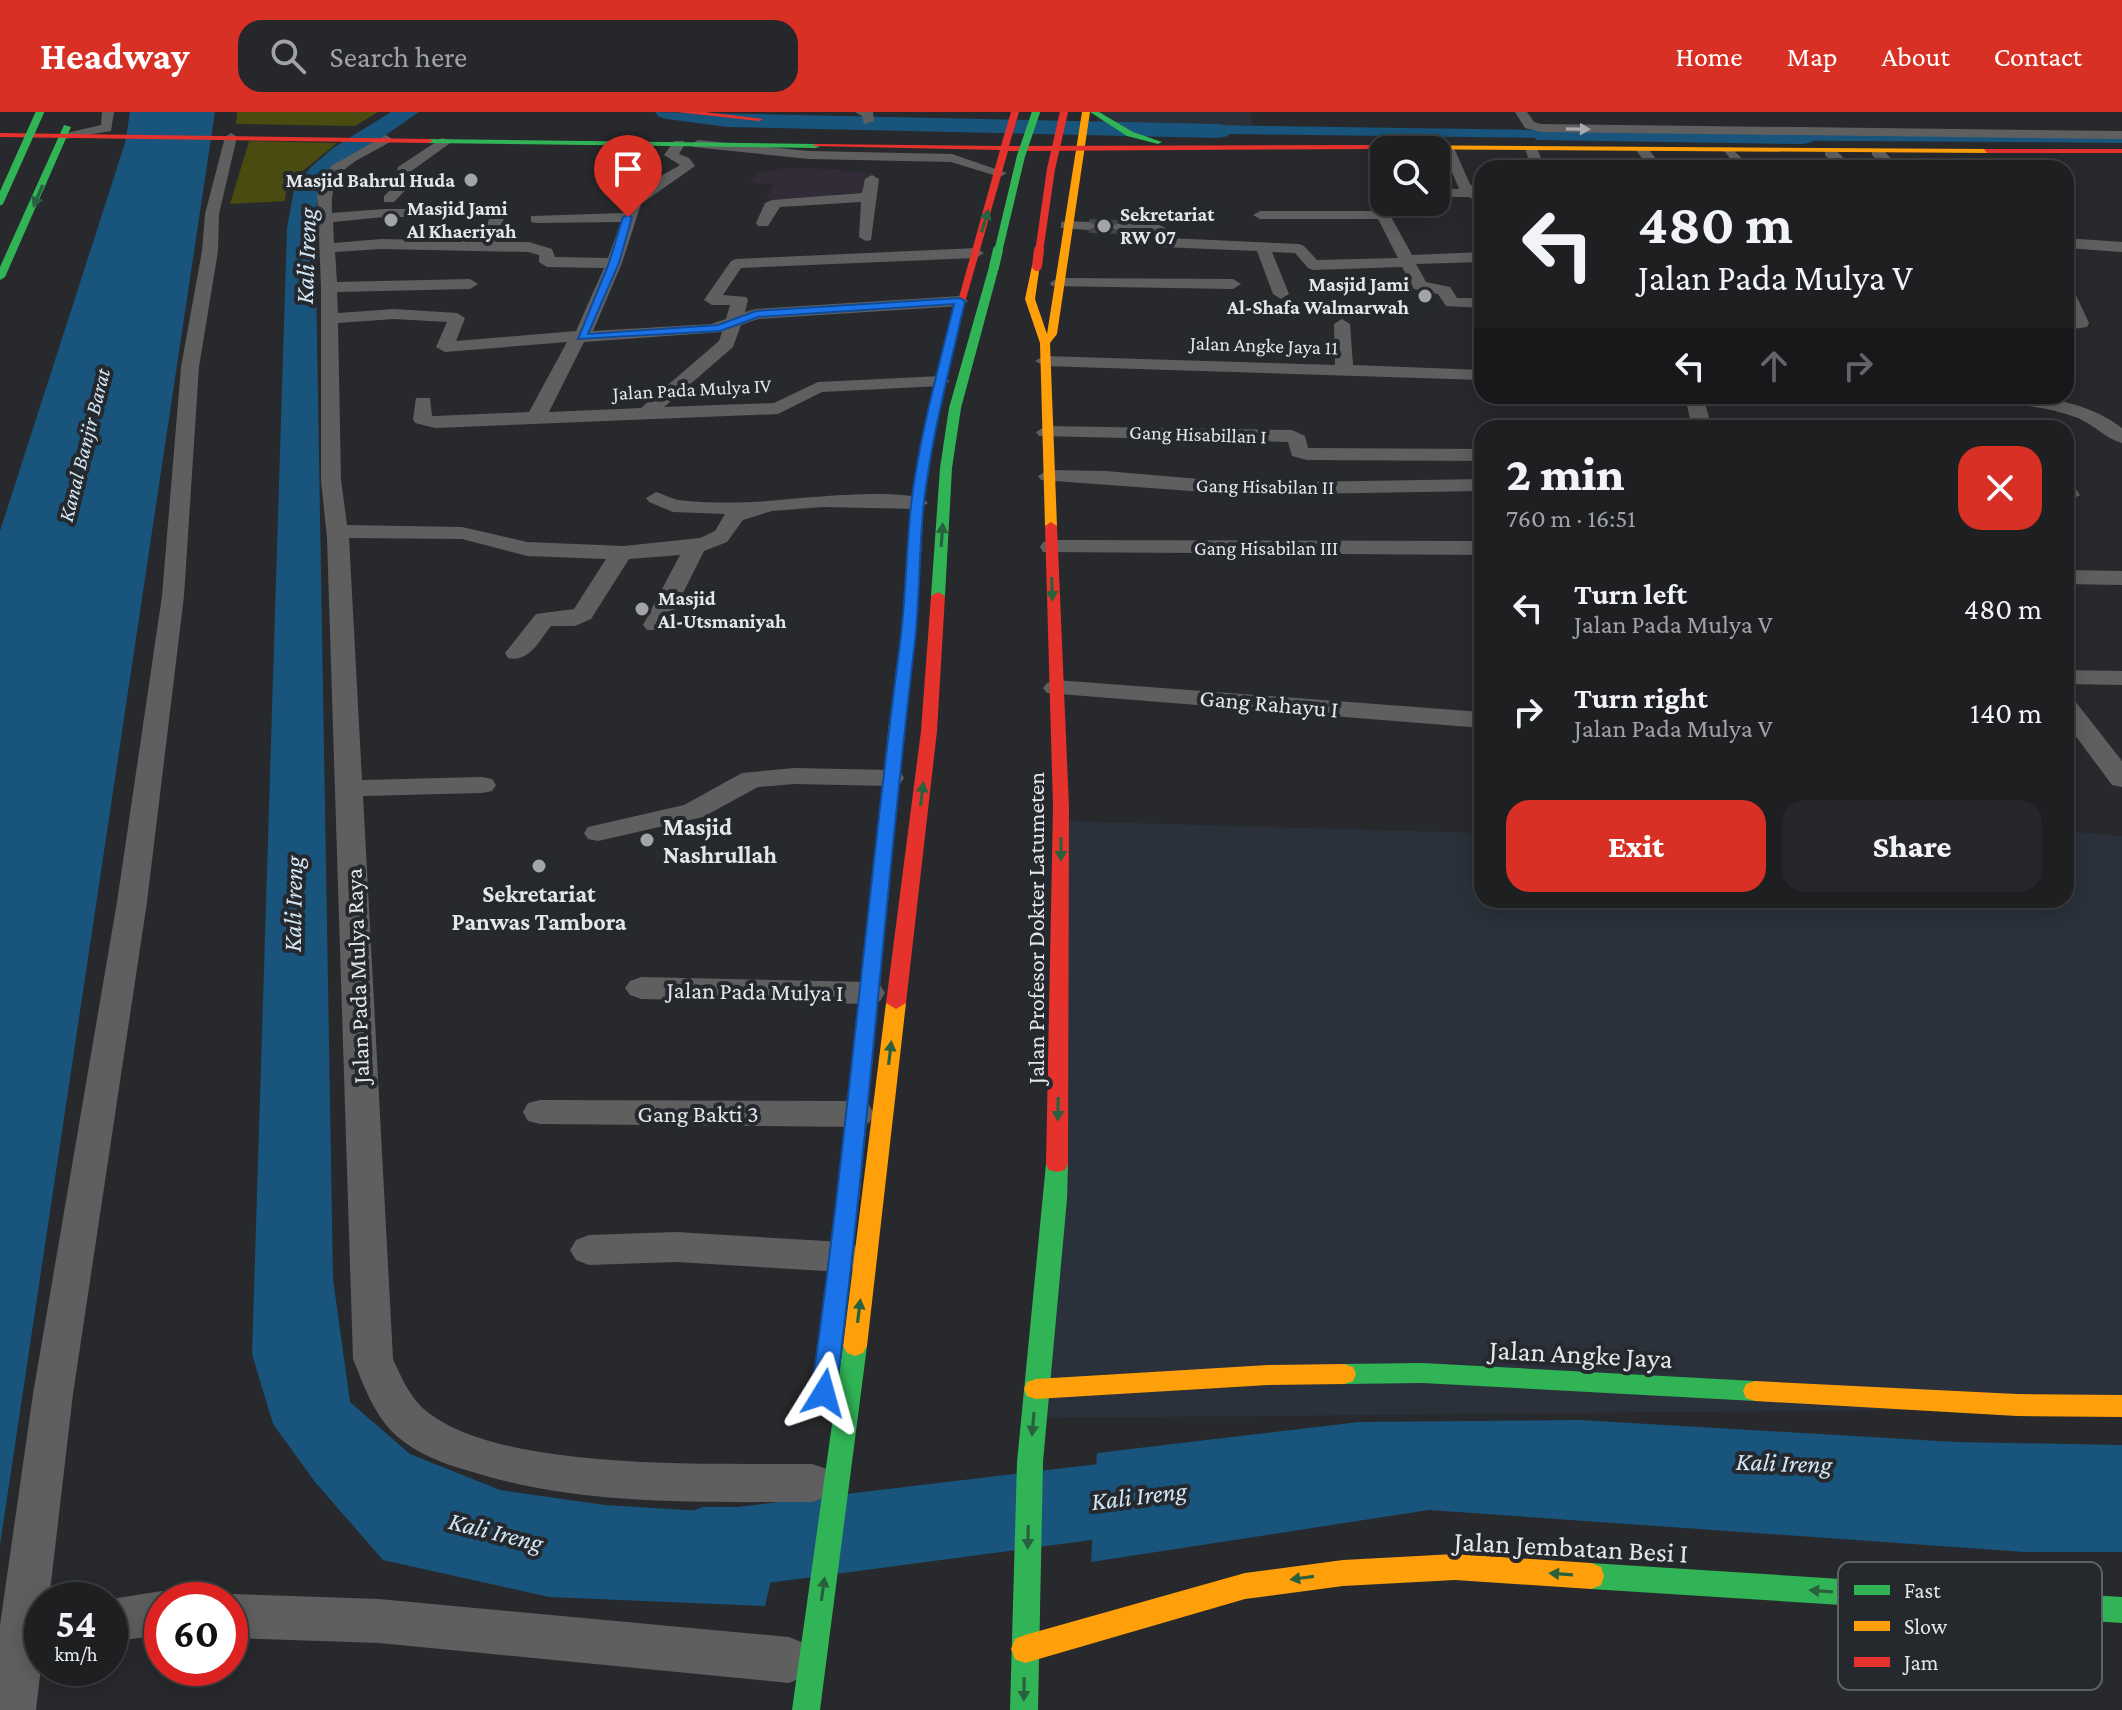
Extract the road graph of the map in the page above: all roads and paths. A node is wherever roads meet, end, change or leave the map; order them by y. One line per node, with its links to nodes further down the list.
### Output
1 (11, 112): 17 (main road)
2 (40, 112): 49 (main road, bridge)
3 (681, 112): 16 (main road)
4 (1036, 112): 131 (main road, one-way to 4, bridge)
5 (1064, 112): 88 (main road, bridge)
6 (1521, 112): 24 (street, one-way to 24)
7 (1609, 112): 24 (street)
8 (870, 118): 9 (main road)
9 (840, 120)
10 (1924, 121): 20 (street)
11 (102, 125): 15 (main road); 21 (main road)
12 (0, 127): 21 (main road)
13 (1008, 129): 14 (main road); 16 (main road); 33 (main road); 42 (main road)
14 (1084, 129): 26 (main road); 26 (main road); 27 (main road); 43 (main road, Jalan Profesor Dokter Latumeten)
15 (223, 132): 19 (main road); 132 (street)
16 (730, 134): 23 (main road)
17 (0, 135): 21 (main road)
18 (2122, 135): 20 (street)
19 (385, 136): 23 (main road); 25 (main road); 59 (street, Jalan Pada Mulya Raya)
20 (1942, 136): 22 (street); 31 (street)
21 (63, 137): 73 (main road, one-way to 73)
22 (1723, 137): 24 (main road); 24 (street); 31 (main road); 34 (main road); 39 (street)
23 (611, 139): 25 (main road); 28 (main road)
24 (1632, 139): 27 (main road); 30 (main road); 38 (street)
25 (447, 141): 48 (street)
26 (1134, 141): 27 (main road); 29 (main road); 43 (main road)
27 (1158, 142)
28 (679, 144): 33 (main road); 53 (street)
29 (1370, 147)
30 (1450, 148)
31 (1958, 148): 36 (main road)
32 (2122, 151): 36 (main road); 36 (main road)
33 (876, 152): 42 (street); 46 (street)
34 (1830, 152): 35 (main road); 40 (street)
35 (1877, 152): 36 (main road); 41 (street)
36 (2033, 152)
37 (1450, 154): 45 (street)
38 (1649, 160)
39 (1739, 160)
40 (1838, 160)
41 (1885, 160)
42 (1000, 172): 43 (main road); 66 (main road, one-way to 42)
43 (1077, 175): 56 (main road, Jalan Profesor Dokter Latumeten)
44 (1450, 194): 47 (street)
45 (1474, 194)
46 (868, 197): 55 (street); 60 (street)
47 (1474, 197)
48 (389, 199)
49 (0, 201)
50 (1260, 215): 51 (street)
51 (1370, 215)
52 (1384, 216): 70 (street)
53 (628, 217): 54 (street); 68 (street)
54 (536, 219)
55 (763, 223)
56 (1066, 225): 57 (street); 75 (main road, Jalan Profesor Dokter Latumeten)
57 (1089, 226)
58 (1118, 227): 64 (street)
59 (325, 233): 62 (street); 62 (street); 77 (street, Jalan Pada Mulya Raya)
60 (866, 237)
61 (2074, 244): 65 (street)
62 (486, 245): 63 (street)
63 (520, 246): 68 (street); 69 (street)
64 (1262, 246): 70 (street); 78 (street)
65 (2122, 247)
66 (976, 253): 79 (main road); 84 (street)
67 (1474, 258): 70 (street)
68 (614, 263): 87 (street)
69 (506, 264)
70 (1409, 265): 72 (street); 80 (street)
71 (452, 269): 74 (street)
72 (1474, 270)
73 (0, 277)
74 (430, 283): 77 (street); 82 (street)
75 (1058, 283): 76 (street); 88 (main road, Jalan Profesor Dokter Latumeten)
76 (1233, 284)
77 (329, 287): 83 (street, Jalan Pada Mulya Raya)
78 (1281, 294)
79 (960, 301): 84 (street); 91 (main road)
80 (1474, 303)
81 (2074, 308): 86 (street)
82 (462, 311): 83 (street); 87 (street)
83 (328, 319): 104 (street, Jalan Pada Mulya Raya)
84 (732, 324): 87 (street); 94 (street)
85 (1342, 324): 89 (street)
86 (2074, 324)
87 (582, 337): 95 (street)
88 (1044, 352): 89 (street, Jalan Angke Jaya 11); 97 (main road, Jalan Profesor Dokter Latumeten)
89 (1344, 369): 90 (street, Jalan Angke Jaya 11)
90 (1474, 375)
91 (941, 381): 94 (street, Jalan Pada Mulya IV); 102 (main road)
92 (423, 402): 95 (street, Jalan Pada Mulya IV)
93 (2043, 404): 96 (street)
94 (646, 413): 95 (street, Jalan Pada Mulya IV)
95 (536, 418)
96 (2120, 429)
97 (1046, 432): 98 (street, Gang Hisabillan I); 99 (main road, Jalan Profesor Dokter Latumeten)
98 (1474, 455)
99 (1048, 476): 100 (street, Gang Hisabilan II); 106 (main road, Jalan Profesor Dokter Latumeten)
100 (1474, 485)
101 (656, 498): 103 (street)
102 (918, 503): 103 (street); 118 (main road)
103 (755, 508): 105 (street)
104 (338, 531): 108 (street); 121 (street, Jalan Pada Mulya Raya)
105 (697, 544): 108 (street); 111 (street)
106 (1051, 547): 107 (street, Gang Hisabilan III); 115 (main road, Jalan Profesor Dokter Latumeten, one-way to 115)
107 (1474, 548)
108 (622, 552): 112 (street)
109 (2074, 577): 110 (street)
110 (2122, 578)
111 (655, 625)
112 (517, 653)
113 (2074, 677): 114 (street)
114 (2122, 678)
115 (1056, 688): 117 (street, Gang Rahayu I); 129 (main road, Jalan Profesor Dokter Latumeten, one-way to 129)
116 (2074, 716): 119 (street)
117 (1474, 719)
118 (890, 778): 122 (street); 124 (main road)
119 (2122, 779)
120 (482, 785): 121 (street)
121 (349, 788): 131 (street, Jalan Pada Mulya Raya)
122 (598, 833)
123 (641, 988): 124 (street, Jalan Pada Mulya I)
124 (869, 993): 126 (main road)
125 (540, 1112): 126 (street, Gang Bakti 3)
126 (857, 1114): 127 (main road)
127 (843, 1249): 128 (street)
128 (589, 1250)
129 (1036, 1389): 130 (main road, Jalan Angke Jaya); 137 (main road, Jalan Profesor Dokter Latumeten, one-way to 137)
130 (2122, 1406)
131 (817, 1483): 139 (main road, one-way to 131)
132 (36, 1582)
133 (1838, 1592): 137 (main road, Jalan Jembatan Besi I, one-way to 137)
134 (2102, 1609): 135 (main road, Jalan Jembatan Besi I, one-way to 134)
135 (2122, 1610)
136 (248, 1617): 139 (street)
137 (1025, 1649): 142 (main road, Jalan Profesor Dokter Latumeten, one-way to 142)
138 (24, 1660): 140 (street)
139 (795, 1662): 141 (main road)
140 (12, 1710)
141 (806, 1710)
142 (1024, 1710)

